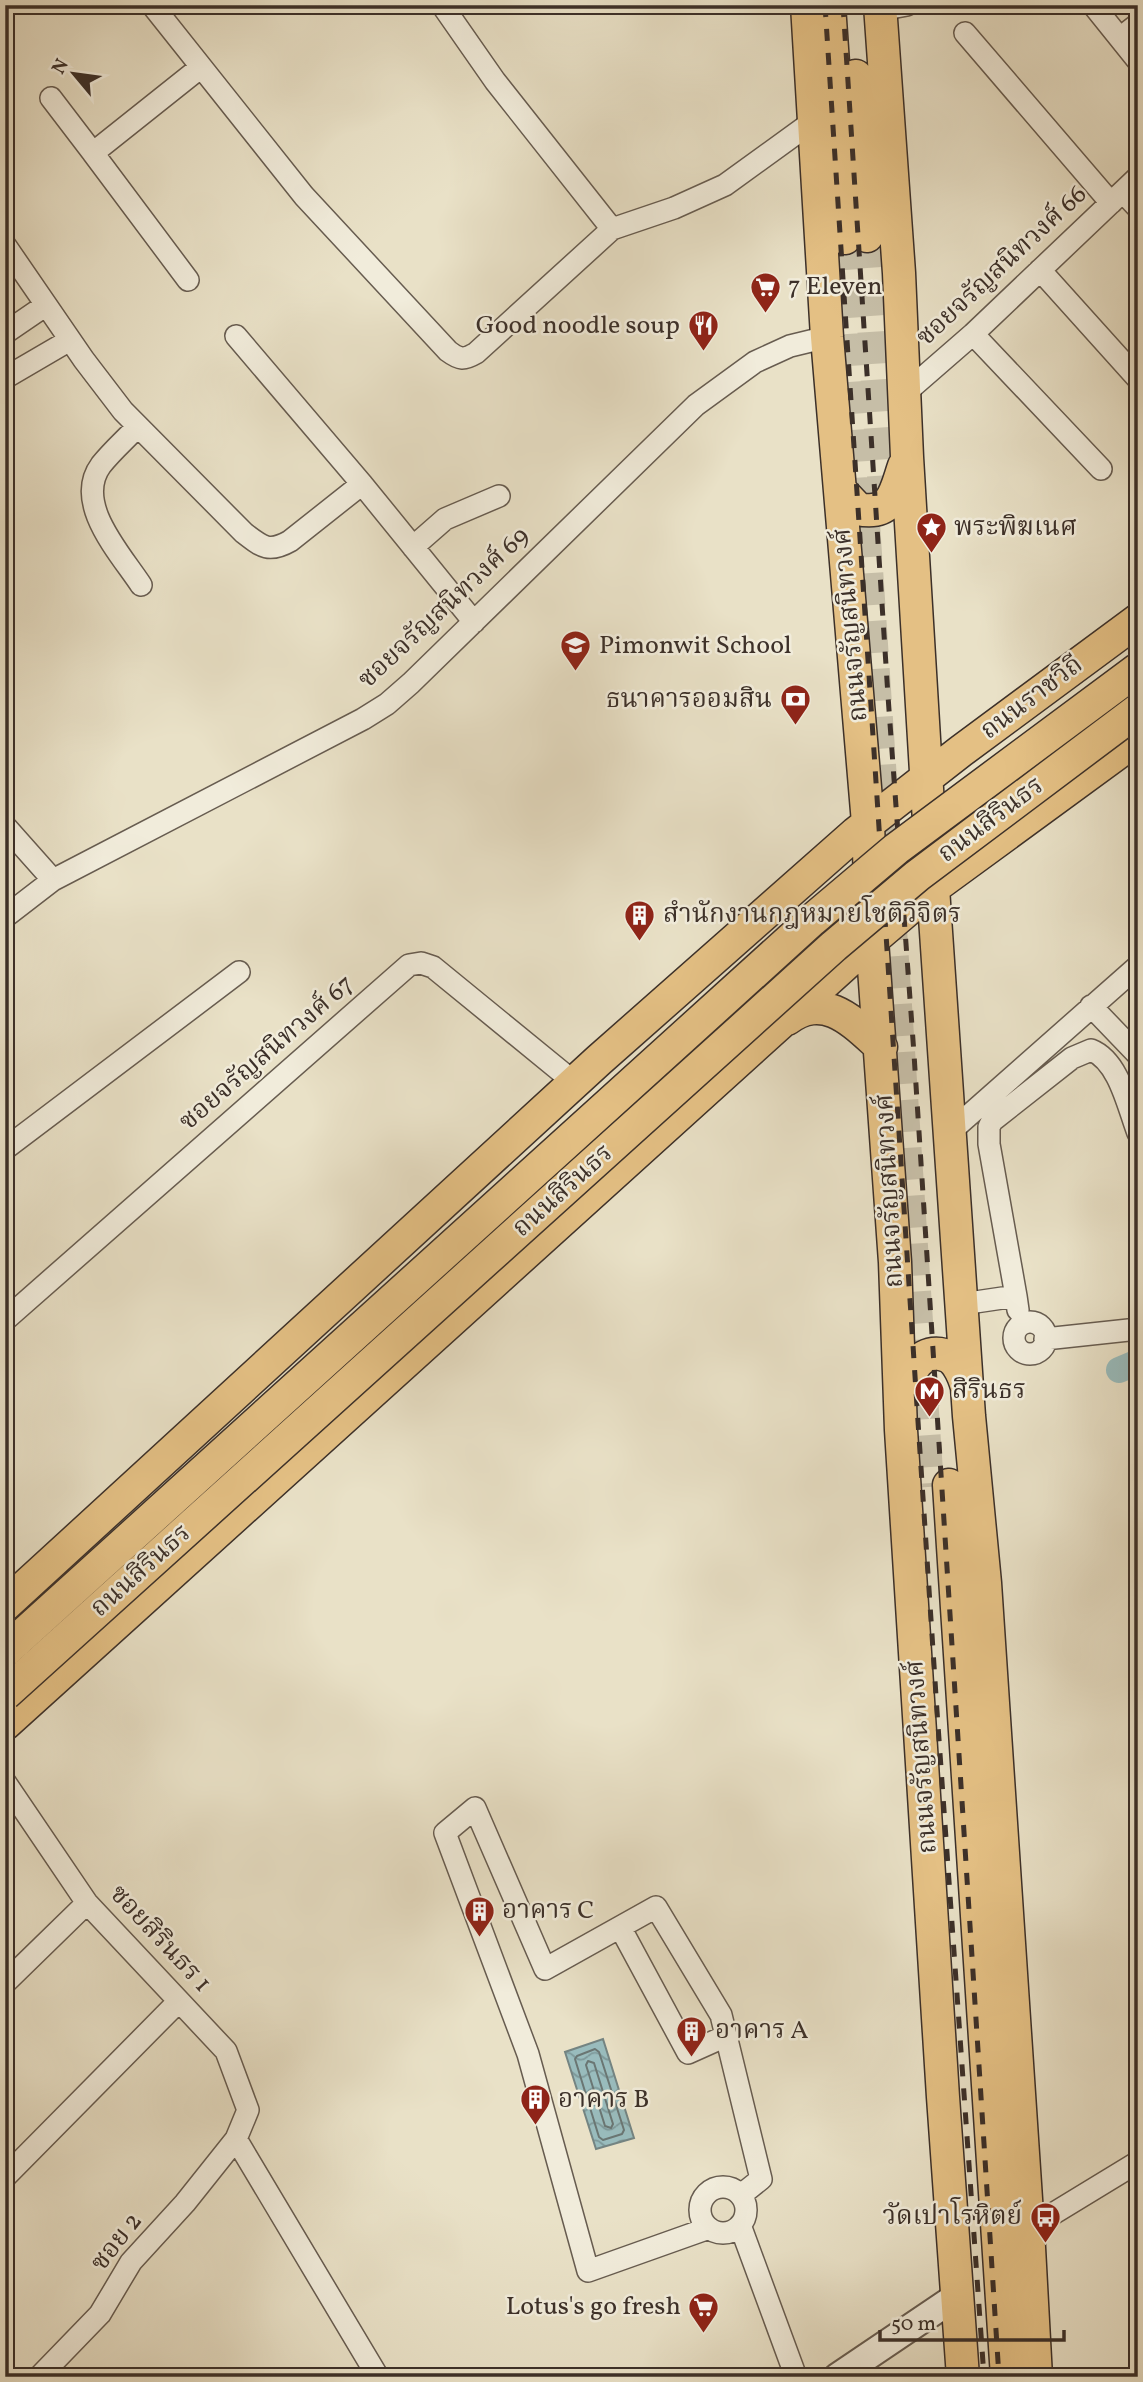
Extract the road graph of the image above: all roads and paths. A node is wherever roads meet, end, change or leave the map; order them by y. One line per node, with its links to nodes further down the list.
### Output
1 (152, 5): 11 (street)
2 (442, 5): 17 (street)
3 (807, 5): 13 (main road, ถนนจรัญสนิทวงศ์)
4 (830, 5): 6 (main road)
5 (1093, 5): 9 (street)
6 (879, 6): 29 (main road)
7 (1138, 24): 9 (street)
8 (965, 33): 15 (street)
9 (1120, 38): 10 (street)
10 (1138, 61)
11 (201, 67): 14 (street); 17 (street)
12 (51, 98): 14 (street)
13 (812, 122): 17 (street); 25 (main road, ถนนจรัญสนิทวงศ์)
14 (93, 153): 20 (street)
15 (1124, 191): 16 (street); 19 (street, ซอยจรัญสนิทวงศ์ 66)
16 (1138, 208)
17 (612, 229)
18 (5, 245): 21 (street)
19 (1040, 270): 23 (street, ซอยจรัญสนิทวงศ์ 66); 28 (street)
20 (188, 280)
21 (46, 305): 22 (street); 26 (street)
22 (5, 333)
23 (973, 334): 29 (street, ซอยจรัญสนิทวงศ์ 66); 32 (street)
24 (236, 337): 33 (street)
25 (827, 337): 34 (main road, ถนนจรัญสนิทวงศ์); 39 (street, ซอยจรัญสนิทวงศ์ 69)
26 (70, 340): 27 (street); 30 (street)
27 (5, 378)
28 (1138, 379)
29 (904, 394): 31 (main road)
30 (138, 426): 33 (street); 37 (street)
31 (906, 457): 34 (main road); 43 (main road)
32 (1101, 469)
33 (362, 484): 36 (street)
34 (839, 490): 44 (main road, ถนนจรัญสนิทวงศ์)
35 (499, 496): 36 (street)
36 (413, 547): 39 (street)
37 (141, 585)
38 (1138, 620): 43 (main road, ถนนราชวิถี)
39 (474, 622): 46 (street, ซอยจรัญสนิทวงศ์ 69)
40 (1138, 669): 69 (main road, ถนนสิรินธร, bridge)
41 (1138, 710): 70 (main road, ถนนสิรินธร, bridge)
42 (1138, 738): 47 (main road)
43 (926, 778): 44 (main road); 47 (main road)
44 (867, 823): 49 (main road, ถนนจรัญสนิทวงศ์); 56 (main road)
45 (5, 826): 46 (street)
46 (53, 880): 48 (street, ซอยจรัญสนิทวงศ์ 69)
47 (933, 888): 49 (main road); 57 (main road)
48 (5, 917)
49 (872, 940): 53 (main road, ถนนสิรินธร); 54 (main road, ถนนจรัญสนิทวงศ์)
50 (1138, 966): 52 (street)
51 (239, 972): 60 (street)
52 (1091, 1006): 55 (street); 57 (street)
53 (768, 1033): 54 (main road); 61 (main road, ถนนสิรินธร)
54 (881, 1047): 67 (main road, ถนนจรัญสนิทวงศ์)
55 (1138, 1055)
56 (575, 1083): 58 (main road); 64 (street, ซอยจรัญสนิทวงศ์ 67)
57 (950, 1132): 63 (main road)
58 (521, 1133): 61 (main road); 68 (main road)
59 (1138, 1133): 62 (street)
60 (5, 1149)
61 (572, 1211): 71 (main road, ถนนสิรินธร)
62 (1016, 1296): 63 (street); 65 (street)
63 (962, 1304): 66 (main road)
64 (5, 1320)
65 (1138, 1329)
66 (967, 1387): 67 (main road); 84 (main road)
67 (901, 1408): 85 (main road, ถนนจรัญสนิทวงศ์)
68 (5, 1605)
69 (5, 1651)
70 (5, 1694)
71 (5, 1724)
72 (5, 1782): 73 (street, ซอยสิรินธร 1)
73 (87, 1903): 75 (street); 76 (street, ซอยสิรินธร 1)
74 (620, 1927): 77 (street); 77 (street); 83 (street)
75 (5, 1983)
76 (179, 2001): 78 (street, ซอยสิรินธร 1); 80 (street)
77 (726, 2036): 81 (street)
78 (236, 2139): 86 (street, ซอย 2); 87 (street)
79 (1138, 2162): 84 (street)
80 (5, 2177)
81 (741, 2196): 82 (street); 83 (street)
82 (740, 2225): 83 (street); 88 (street)
83 (709, 2228)
84 (1028, 2229): 93 (main road)
85 (957, 2297): 89 (street); 90 (main road, ถนนจรัญสนิทวงศ์)
86 (39, 2377)
87 (378, 2377)
88 (796, 2377)
89 (836, 2377)
90 (963, 2377)
91 (986, 2377): 92 (main road, ถนนจรัญสนิทวงศ์)
92 (1007, 2377)
93 (1036, 2377)

